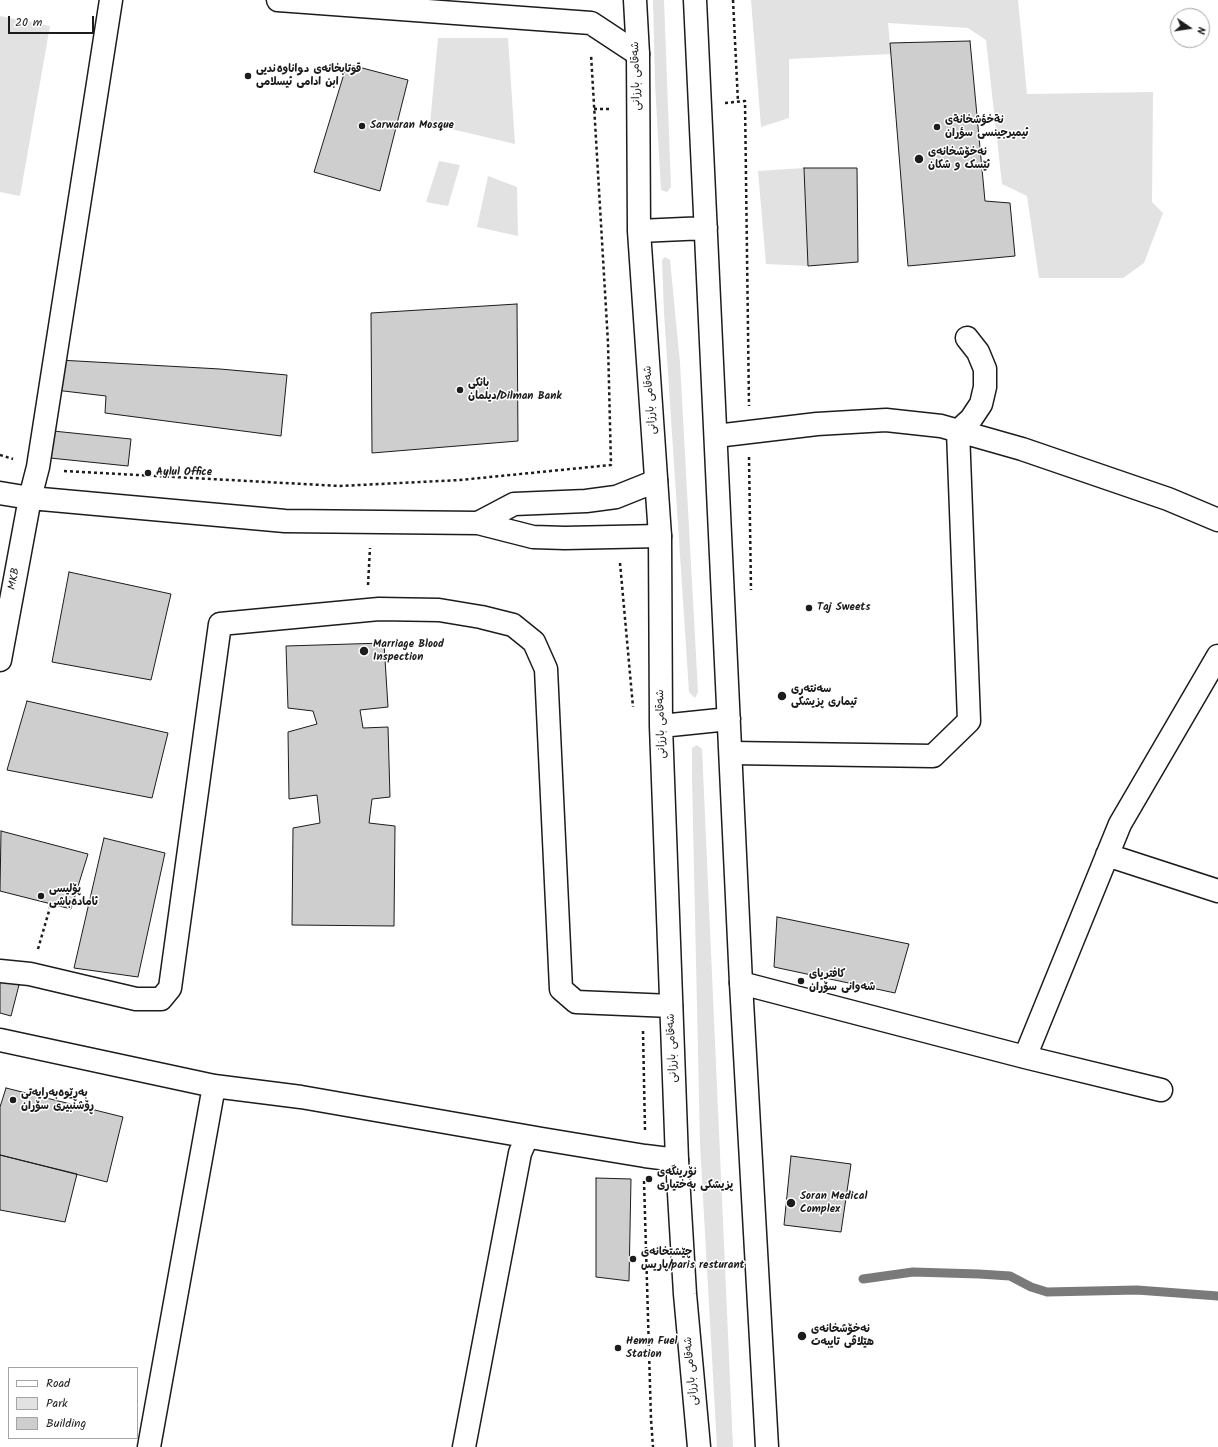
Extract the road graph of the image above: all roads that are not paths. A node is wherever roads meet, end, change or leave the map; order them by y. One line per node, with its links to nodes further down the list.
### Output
1 (111, 0): 13 (main road, MKB)
2 (278, 0): 5 (main road)
3 (635, 0): 5 (main road, شەقامی بارزانی)
4 (695, 0): 6 (main road)
5 (638, 54): 7 (main road, شەقامی بارزانی)
6 (706, 228): 7 (main road); 10 (main road)
7 (639, 231): 11 (main road, شەقامی بارزانی)
8 (967, 338): 9 (main road)
9 (958, 431): 10 (main road); 14 (main road); 21 (main road)
10 (716, 436): 19 (main road)
11 (656, 481): 15 (main road); 16 (main road, شەقامی بارزانی)
12 (0, 493): 13 (main road)
13 (30, 498): 15 (main road); 18 (main road, MKB)
14 (1218, 520)
15 (478, 523): 16 (main road)
16 (660, 536): 20 (main road, شەقامی بارزانی)
17 (1218, 657): 22 (main road)
18 (0, 660)
19 (729, 719): 20 (main road); 21 (main road)
20 (661, 726): 26 (main road, شەقامی بارزانی)
21 (731, 753): 25 (main road)
22 (1106, 855): 23 (main road); 28 (main road)
23 (1218, 891)
24 (0, 971): 26 (main road)
25 (742, 983): 28 (main road); 36 (main road)
26 (671, 1006): 32 (main road, شەقامی بارزانی)
27 (0, 1040): 29 (main road)
28 (1025, 1057): 30 (main road)
29 (214, 1086): 31 (main road); 33 (main road)
30 (1161, 1090)
31 (527, 1136): 32 (main road); 34 (main road)
32 (677, 1160): 35 (main road, شەقامی بارزانی)
33 (149, 1447)
34 (464, 1447)
35 (699, 1447)
36 (767, 1447)

